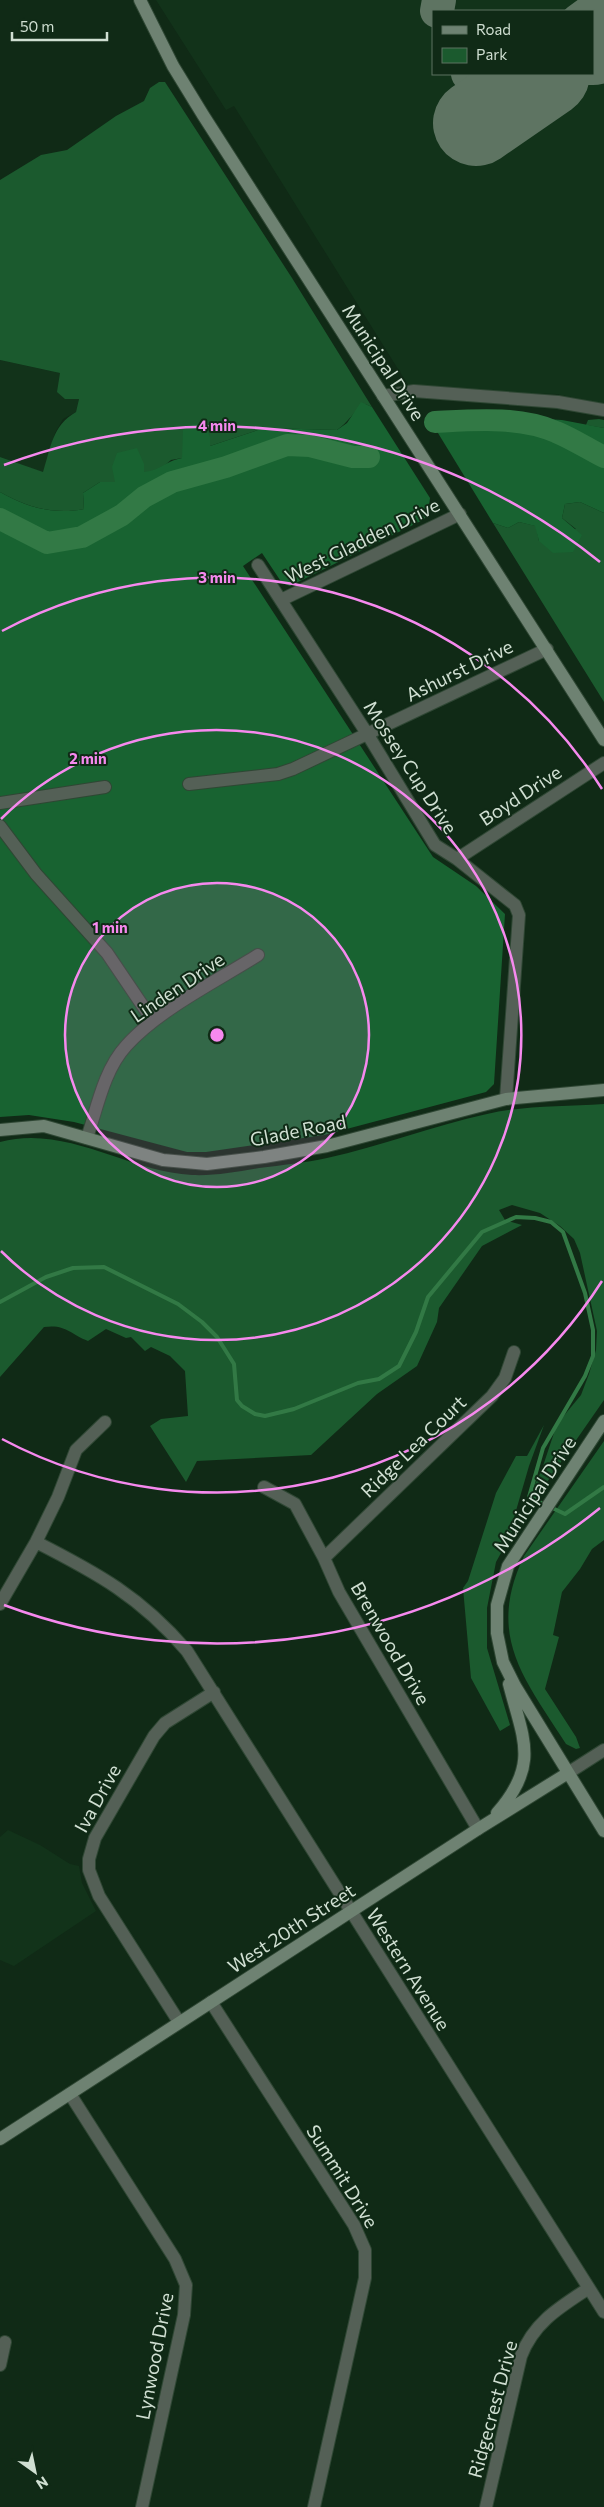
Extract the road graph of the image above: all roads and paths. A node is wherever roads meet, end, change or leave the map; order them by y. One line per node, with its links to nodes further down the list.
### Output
1 (140, 0): 2 (main road, Municipal Drive)
2 (383, 396): 3 (street); 4 (main road, Municipal Drive)
3 (604, 410)
4 (460, 514): 6 (street, West Gladden Drive); 7 (main road, Municipal Drive)
5 (258, 565): 6 (street, Mossey Cup Drive)
6 (280, 600): 8 (street, Mossey Cup Drive)
7 (547, 649): 8 (street, Ashurst Drive); 9 (main road, Municipal Drive)
8 (368, 735): 11 (street, Ashurst Drive); 15 (street, Mossey Cup Drive)
9 (604, 740)
10 (604, 763): 15 (street, Boyd Drive)
11 (189, 784)
12 (105, 787): 13 (street)
13 (0, 803)
14 (0, 826): 17 (street)
15 (457, 859): 19 (street, Mossey Cup Drive)
16 (258, 955): 17 (street, Linden Drive)
17 (153, 1021): 21 (street, Linden Drive)
18 (604, 1090): 19 (main road, Glade Road)
19 (506, 1099): 21 (main road, Glade Road)
20 (0, 1130): 21 (main road, Glade Road)
21 (87, 1138)
22 (514, 1352): 27 (street, Ridge Lea Court)
23 (604, 1421): 29 (main road, Municipal Drive)
24 (105, 1422): 26 (street)
25 (264, 1487): 27 (street, Brenwood Drive)
26 (36, 1542): 28 (street); 30 (street, Western Avenue)
27 (324, 1558): 34 (street, Brenwood Drive)
28 (0, 1604)
29 (503, 1662): 32 (main road, Municipal Drive); 33 (main road)
30 (214, 1692): 36 (street, Western Avenue); 38 (street, Iva Drive)
31 (604, 1750): 32 (street, West 20th Street)
32 (568, 1773): 33 (main road, West 20th Street); 35 (main road, Municipal Drive)
33 (489, 1822): 34 (main road, West 20th Street)
34 (478, 1829): 36 (main road, West 20th Street)
35 (604, 1831)
36 (350, 1912): 37 (main road, West 20th Street); 41 (street, Western Avenue)
37 (211, 2002): 38 (main road, West 20th Street); 46 (street, Summit Drive)
38 (179, 2022): 39 (main road, West 20th Street)
39 (70, 2094): 40 (main road, West 20th Street); 45 (street, Lynwood Drive)
40 (0, 2140)
41 (589, 2288): 42 (street, Western Avenue); 47 (street, Ridgecrest Drive)
42 (604, 2312)
43 (5, 2342): 44 (street)
44 (0, 2365)
45 (142, 2507)
46 (314, 2507)
47 (486, 2507)

